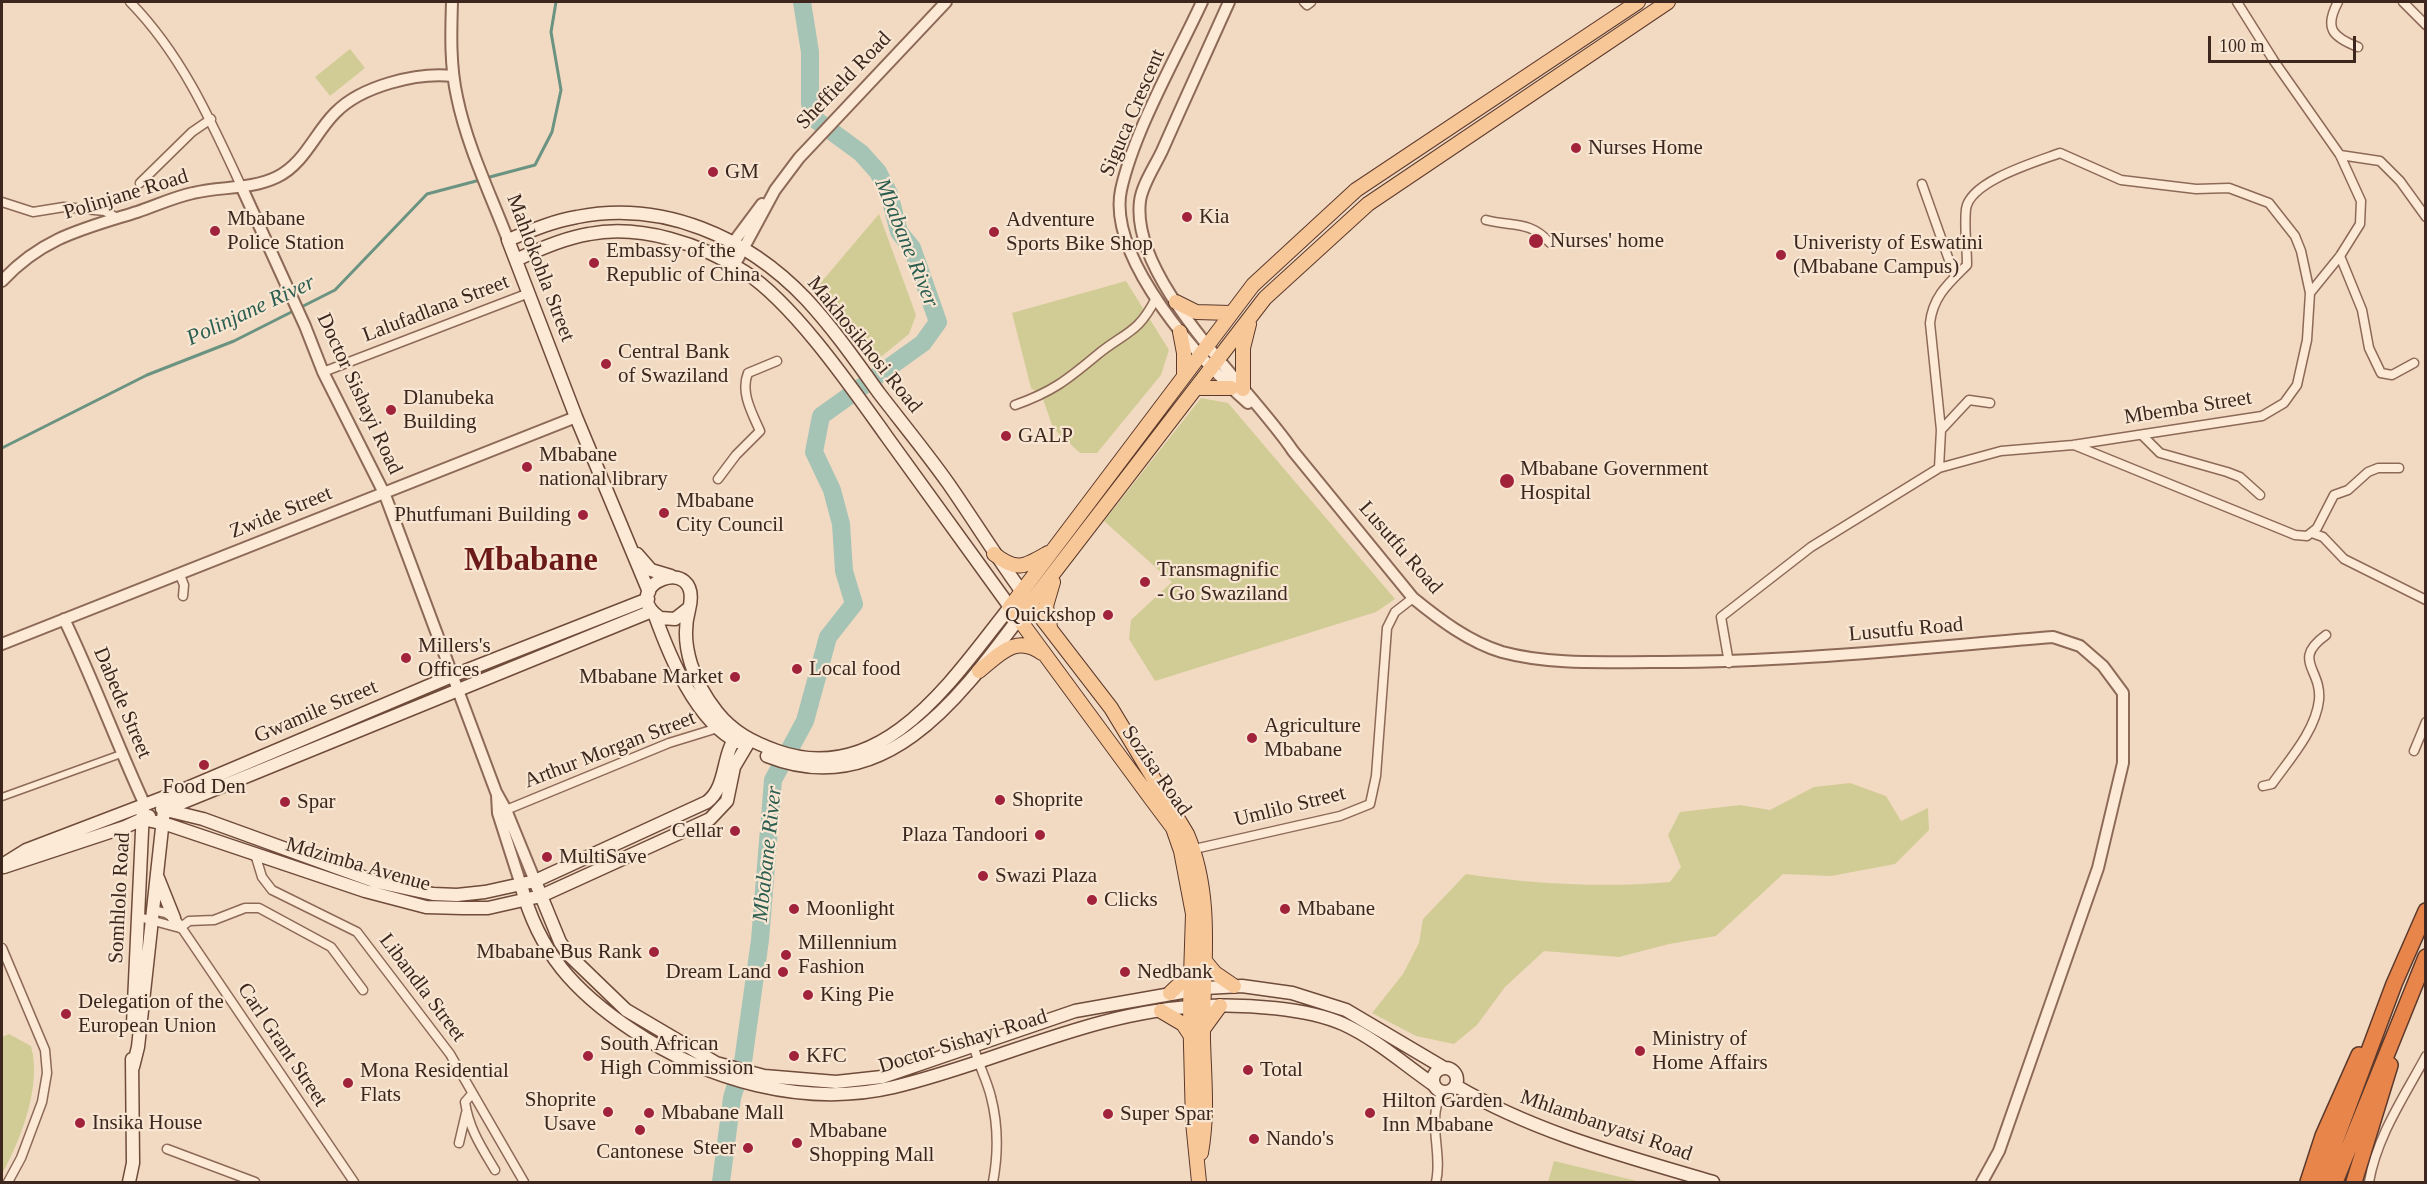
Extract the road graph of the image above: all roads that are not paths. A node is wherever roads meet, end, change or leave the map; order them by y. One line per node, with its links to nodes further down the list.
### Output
1 (130, 2): 18 (street, Doctor Sishayi Road)
2 (444, 2): 14 (street)
3 (452, 2): 14 (street, Mahlokohla Street)
4 (946, 2): 23 (street, Sheffield Road)
5 (1202, 2): 40 (street, Siguca Crescent)
6 (1229, 2): 41 (street, Siguca Crescent)
7 (1304, 2): 8 (street)
8 (1311, 2)
9 (1638, 2): 42 (main road)
10 (1668, 2): 43 (main road)
11 (2237, 2): 19 (street)
12 (2338, 2): 16 (street)
13 (2403, 2): 15 (street)
14 (452, 20): 17 (street, Mahlokohla Street)
15 (2426, 25)
16 (2358, 47)
17 (453, 76): 22 (street, Polinjane Road); 28 (street, Mahlokohla Street)
18 (211, 119): 20 (street); 22 (street, Doctor Sishayi Road)
19 (2340, 155): 25 (street); 32 (street)
20 (140, 183)
21 (1922, 184): 36 (street)
22 (242, 188): 26 (street, Polinjane Road); 48 (street, Doctor Sishayi Road)
23 (775, 190): 29 (street, Sheffield Road); 31 (street, Sheffield Road)
24 (2, 202): 26 (street)
25 (2426, 217)
26 (117, 218): 37 (street, Polinjane Road)
27 (1486, 220): 30 (street)
28 (508, 240): 29 (main road, Makhosikhosi Road); 34 (main road, Mahlokohla Street)
29 (731, 242): 31 (main road, Makhosikhosi Road); 33 (street, Sheffield Road)
30 (1550, 243)
31 (744, 249): 35 (street, Sheffield Road); 66 (main road, Makhosikhosi Road)
32 (2340, 256): 39 (street); 47 (street)
33 (721, 259): 34 (main road, Makhosikhosi Road); 35 (main road, Makhosikhosi Road)
34 (516, 260): 38 (main road, Mahlokohla Street)
35 (734, 266): 76 (main road, Makhosikhosi Road)
36 (1955, 277): 39 (street, Mbemba Street); 55 (street, Mbemba Street)
37 (2, 281)
38 (530, 293): 48 (street, Lalufadlana Street); 54 (main road, Mahlokohla Street)
39 (2310, 293): 56 (street, Mbemba Street)
40 (1156, 298): 44 (street, Siguca Crescent); 53 (street)
41 (1176, 302): 42 (main road); 45 (street, Siguca Crescent)
42 (1231, 313): 45 (main road)
43 (1251, 316): 45 (main road); 51 (main road)
44 (1180, 332): 45 (street, Siguca Crescent); 49 (main road)
45 (1208, 357): 49 (main road); 50 (main road); 51 (street, Lusutfu Road)
46 (777, 361): 60 (street)
47 (2414, 363)
48 (323, 372): 61 (street, Doctor Sishayi Road)
49 (1184, 374): 65 (main road)
50 (1196, 388): 51 (main road); 67 (main road)
51 (1237, 389): 72 (street, Lusutfu Road)
52 (1990, 403): 55 (street)
53 (1015, 405)
54 (576, 417): 61 (street, Zwide Street); 64 (main road, Mahlokohla Street)
55 (1941, 430): 58 (street, Mbemba Street)
56 (2142, 435): 57 (street, Mbemba Street); 62 (street)
57 (2073, 444): 58 (street, Mbemba Street); 63 (street)
58 (1939, 468): 84 (street, Mbemba Street)
59 (2399, 468): 63 (street)
60 (718, 479)
61 (385, 495): 68 (street, Zwide Street); 86 (street, Doctor Sishayi Road)
62 (2260, 495)
63 (2312, 533): 73 (street)
64 (627, 541): 69 (main road, Mahlokohla Street); 74 (main road, Mahlokohla Street)
65 (1052, 550): 66 (main road); 70 (main road)
66 (994, 554): 70 (main road, Makhosikhosi Road)
67 (1057, 571): 75 (main road); 80 (main road)
68 (180, 575): 71 (street); 79 (street, Zwide Street)
69 (670, 576): 74 (main road); 77 (main road)
70 (1022, 592): 75 (main road, Sozisa Road); 76 (main road)
71 (183, 596)
72 (1413, 598): 84 (street, Lusutfu Road); 103 (street, Umlilo Street)
73 (2426, 600)
74 (651, 604): 77 (main road); 86 (main road, Gwamile Street); 87 (main road, Gwamile Street); 89 (main road, Mahlokohla Street)
75 (1032, 605): 78 (main road); 80 (main road, Sozisa Road)
76 (1010, 606): 78 (main road, Sozisa Road); 94 (main road)
77 (689, 608): 89 (main road)
78 (1019, 618): 83 (main road, Sozisa Road); 85 (main road)
79 (64, 619): 82 (street, Zwide Street); 93 (street, Dabede Street)
80 (1051, 629): 103 (main road, Sozisa Road)
81 (2326, 635): 95 (street)
82 (2, 644)
83 (1048, 658): 85 (main road); 103 (main road, Sozisa Road)
84 (1729, 663): 147 (street, Lusutfu Road)
85 (980, 671): 94 (main road)
86 (452, 676): 87 (street, Doctor Sishayi Road); 98 (main road, Gwamile Street)
87 (458, 690): 96 (street, Doctor Sishayi Road); 99 (main road, Gwamile Street)
88 (2426, 722): 92 (street)
89 (722, 727): 90 (main road); 100 (street, Arthur Morgan Street)
90 (736, 737): 91 (main road); 109 (main road, Mdzimba Avenue)
91 (748, 743): 94 (main road); 111 (main road, Mdzimba Avenue)
92 (2414, 751)
93 (121, 754): 97 (street); 98 (street, Dabede Street)
94 (800, 762)
95 (2262, 786)
96 (496, 792): 100 (street, Doctor Sishayi Road); 110 (street, Doctor Sishayi Road)
97 (2, 797)
98 (144, 803): 101 (main road, Mdzimba Avenue); 102 (main road, Somhlolo Road); 106 (main road, Gwamile Street)
99 (179, 808): 101 (main road, Gwamile Street); 110 (main road, Mdzimba Avenue)
100 (506, 810): 109 (street, Doctor Sishayi Road)
101 (163, 817): 102 (main road, Mdzimba Avenue); 104 (main road, Mdzimba Avenue); 105 (main road, Somhlolo Road)
102 (143, 819): 106 (main road, Gwamile Street); 107 (main road, Somhlolo Road)
103 (1188, 850): 118 (main road, Sozisa Road); 119 (main road, Sozisa Road)
104 (255, 854): 112 (main road, Mdzimba Avenue); 143 (street, Libandla Street)
105 (158, 860): 107 (main road); 108 (main road, Somhlolo Road)
106 (2, 866)
107 (142, 868): 114 (main road, Somhlolo Road)
108 (157, 874): 114 (main road, Somhlolo Road); 115 (main road)
109 (535, 881): 110 (main road, Mdzimba Avenue); 111 (main road, Doctor Sishayi Road)
110 (521, 885): 112 (main road, Doctor Sishayi Road)
111 (541, 896): 112 (main road, Mdzimba Avenue); 139 (main road, Doctor Sishayi Road)
112 (525, 902): 139 (main road, Doctor Sishayi Road)
113 (2426, 911): 121 (highway)
114 (147, 915): 115 (street); 151 (main road, Somhlolo Road)
115 (177, 923): 124 (street); 153 (street, Carl Grant Street)
116 (2, 948): 150 (street)
117 (2426, 957): 120 (highway)
118 (1205, 961): 122 (main road); 123 (main road, Sozisa Road)
119 (1192, 972): 125 (main road, Sozisa Road); 126 (main road)
120 (2416, 982): 163 (highway); 164 (highway)
121 (2394, 984): 161 (highway); 162 (highway)
122 (1234, 986): 123 (main road); 138 (main road)
123 (1205, 988): 125 (main road, Doctor Sishayi Road); 127 (main road, Sozisa Road)
124 (363, 990)
125 (1190, 990): 126 (main road, Doctor Sishayi Road); 129 (main road, Sozisa Road)
126 (1170, 993): 130 (main road, Doctor Sishayi Road)
127 (1204, 1006): 128 (main road); 129 (main road, Doctor Sishayi Road); 133 (main road, Sozisa Road)
128 (1220, 1006): 133 (main road); 142 (main road)
129 (1190, 1007): 131 (main road, Doctor Sishayi Road); 134 (main road, Sozisa Road)
130 (1075, 1011): 132 (main road); 135 (main road, Doctor Sishayi Road)
131 (1161, 1011): 132 (main road, Doctor Sishayi Road); 134 (main road)
132 (1091, 1023): 137 (main road, Doctor Sishayi Road)
133 (1204, 1029): 148 (main road, Sozisa Road)
134 (1191, 1036): 148 (main road, Sozisa Road)
135 (974, 1047): 137 (street); 140 (main road, Doctor Sishayi Road)
136 (2426, 1056): 165 (street)
137 (978, 1061): 140 (main road, Doctor Sishayi Road); 155 (street)
138 (1444, 1068): 141 (main road); 142 (main road)
139 (718, 1069): 140 (main road, Doctor Sishayi Road)
140 (751, 1078)
141 (1456, 1086): 142 (main road); 158 (main road, Mhlambanyatsi Road)
142 (1438, 1089): 157 (street)
143 (472, 1094): 144 (street); 154 (street, Libandla Street)
144 (466, 1113): 145 (street); 149 (street)
145 (459, 1143)
146 (167, 1149): 152 (street)
147 (1993, 1163): 159 (street, Lusutfu Road); 160 (street, Lusutfu Road)
148 (1199, 1167): 156 (main road, Sozisa Road)
149 (495, 1170)
150 (8, 1182)
151 (129, 1182)
152 (255, 1182)
153 (354, 1182)
154 (524, 1182)
155 (993, 1182)
156 (1199, 1182)
157 (1436, 1182)
158 (1713, 1182)
159 (1982, 1182)
160 (1989, 1182)
161 (2308, 1182)
162 (2320, 1182)
163 (2335, 1182)
164 (2354, 1182)
165 (2369, 1182)

